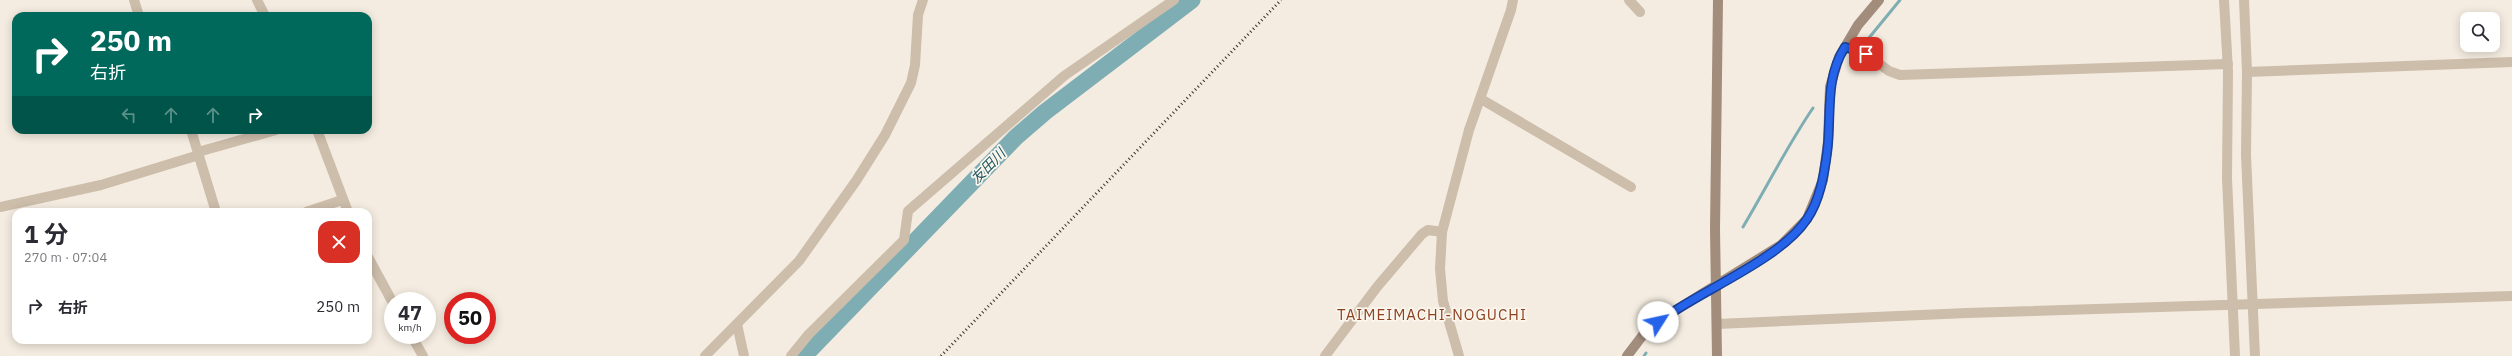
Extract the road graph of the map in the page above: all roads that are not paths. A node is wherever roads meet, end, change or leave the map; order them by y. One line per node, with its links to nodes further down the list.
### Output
1 (134, 0): 11 (street)
2 (257, 0): 12 (street)
3 (923, 0): 36 (street)
4 (1174, 0): 42 (street)
5 (1513, 0): 18 (street)
6 (1629, 0): 13 (street)
7 (1718, 0): 31 (main road)
8 (1879, 0): 14 (main road)
9 (2224, 0): 16 (street)
10 (2244, 0): 17 (street)
11 (138, 12)
12 (263, 12)
13 (1640, 12)
14 (1845, 47): 16 (street); 31 (main road)
15 (2512, 62): 17 (street)
16 (2228, 64): 35 (street)
17 (2247, 72): 34 (street)
18 (1481, 99): 23 (street); 29 (street)
19 (192, 134): 22 (street)
20 (263, 134): 22 (street)
21 (318, 134): 24 (street)
22 (199, 154): 25 (street); 26 (street)
23 (1631, 187)
24 (342, 200): 27 (street); 28 (street)
25 (0, 207)
26 (215, 208)
27 (318, 208)
28 (346, 208)
29 (1442, 232): 43 (street); 44 (street)
30 (372, 264): 32 (street)
31 (1717, 284): 37 (main road); 45 (main road)
32 (387, 292)
33 (2512, 296): 34 (street)
34 (2253, 304): 35 (street); 48 (street)
35 (2232, 306): 37 (street); 47 (street)
36 (737, 324): 40 (street); 41 (street)
37 (1717, 324): 46 (main road)
38 (416, 344): 39 (street)
39 (423, 356)
40 (705, 356)
41 (744, 356)
42 (791, 356)
43 (1325, 356)
44 (1459, 356)
45 (1627, 356)
46 (1717, 356)
47 (2235, 356)
48 (2255, 356)

